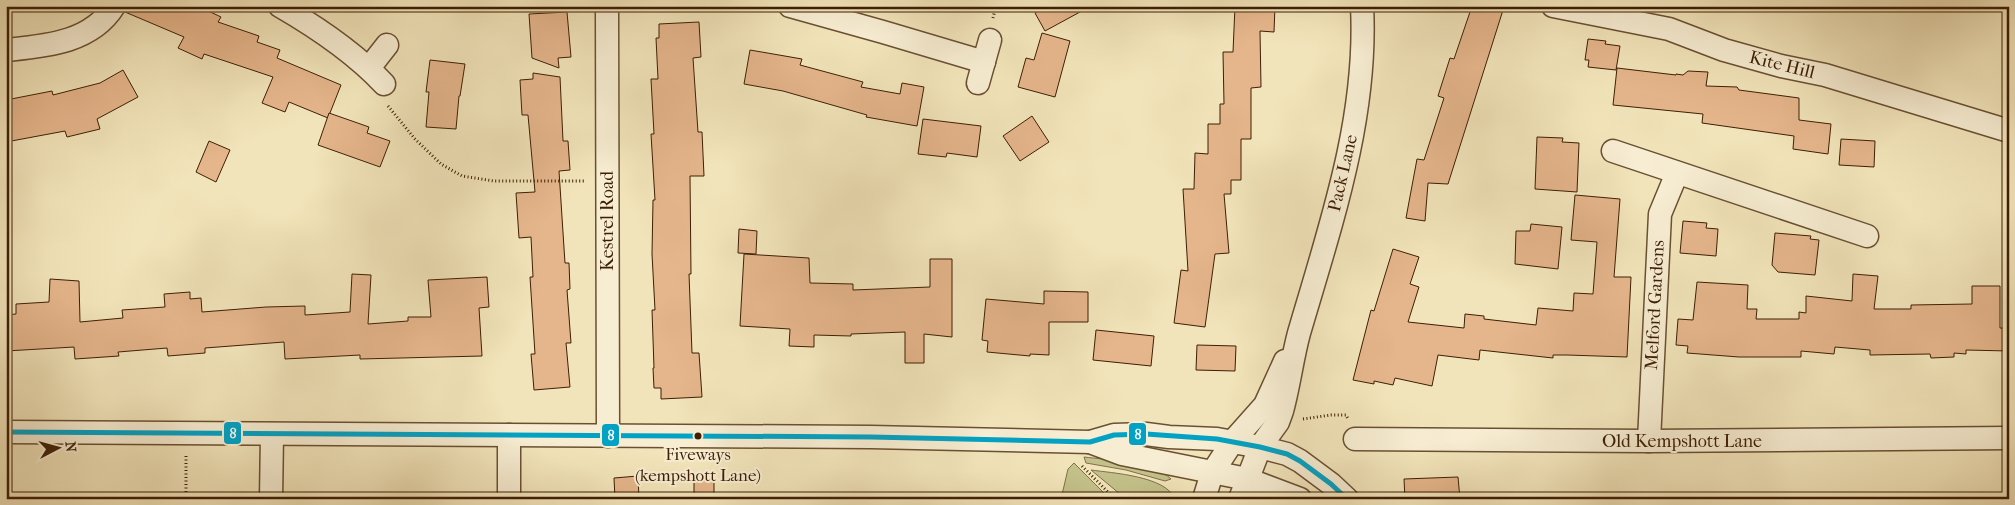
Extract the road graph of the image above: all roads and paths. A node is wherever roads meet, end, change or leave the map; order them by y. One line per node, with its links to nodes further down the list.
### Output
1 (114, 6): 9 (street)
2 (280, 6): 10 (street)
3 (607, 6): 14 (street, Kestrel Road)
4 (790, 6): 7 (street)
5 (1362, 6): 16 (street, Pack Lane)
6 (1553, 6): 11 (street, Kite Hill)
7 (990, 40)
8 (387, 45): 10 (street)
9 (6, 50)
10 (377, 76): 14 (path)
11 (2009, 131)
12 (1613, 151): 13 (street)
13 (1677, 173): 15 (street); 27 (street, Melford Gardens)
14 (607, 181): 22 (street, Kestrel Road)
15 (1867, 236)
16 (1299, 336): 25 (street, Pack Lane); 28 (street, Pack Lane)
17 (1306, 417): 24 (path)
18 (6, 432): 19 (street)
19 (186, 433): 20 (street); 32 (path)
20 (272, 434): 21 (street); 33 (street)
21 (509, 435): 22 (street); 34 (street)
22 (608, 436): 26 (street)
23 (2009, 438): 27 (street, Old Kempshott Lane)
24 (1355, 439): 27 (street, Old Kempshott Lane)
25 (1233, 441): 26 (street); 28 (street); 30 (street, Pack Lane)
26 (1090, 442): 30 (street)
27 (1649, 442)
28 (1260, 447): 31 (street, Pack Lane); 38 (street)
29 (1082, 465): 35 (path)
30 (1212, 473): 31 (street); 36 (street, Pack Lane)
31 (1243, 489): 37 (street)
32 (186, 499)
33 (271, 499)
34 (508, 499)
35 (1115, 499)
36 (1204, 499)
37 (1300, 499)
38 (1347, 499)

